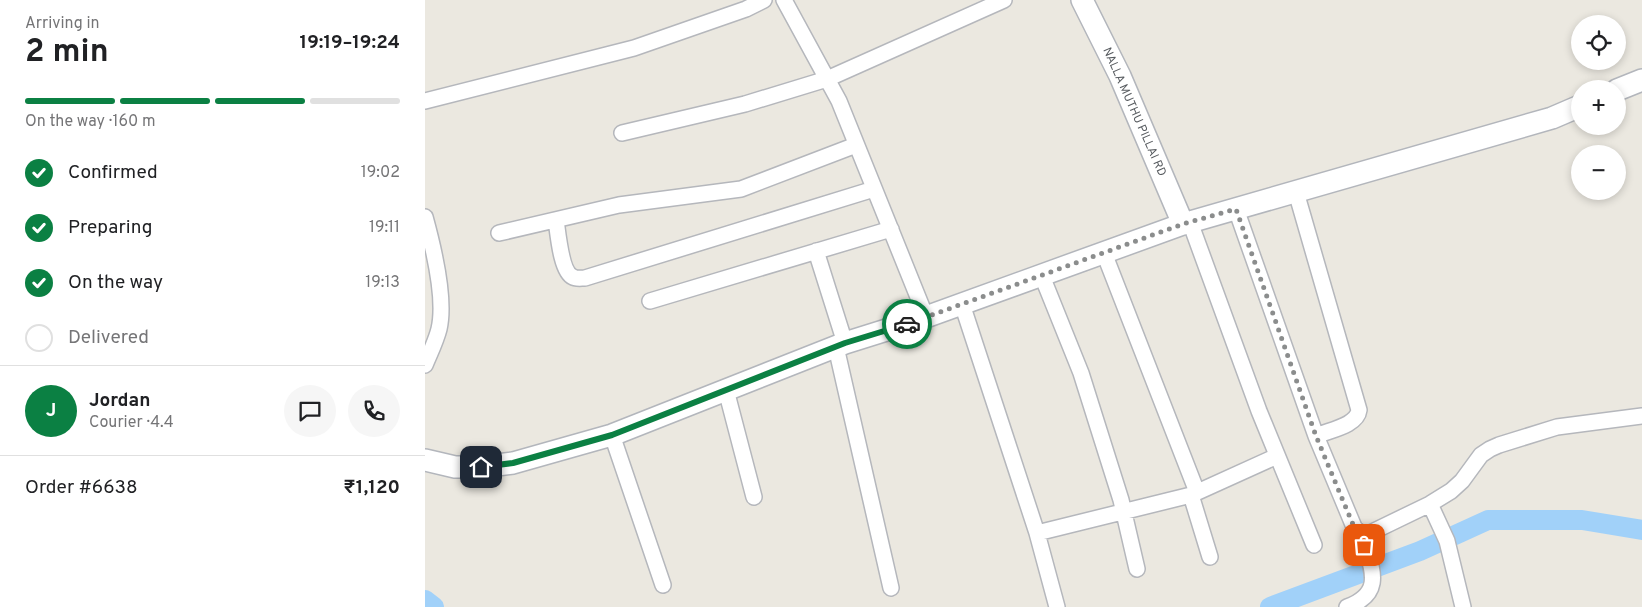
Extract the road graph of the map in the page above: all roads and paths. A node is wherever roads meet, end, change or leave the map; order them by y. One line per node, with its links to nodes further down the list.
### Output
1 (764, 0): 8 (street)
2 (784, 0): 5 (street)
3 (1004, 0): 5 (street)
4 (1082, 0): 17 (street, NALLA MUTHU PILLAI RD)
5 (827, 79): 10 (street); 11 (street)
6 (1642, 80): 7 (street)
7 (1626, 86)
8 (425, 101)
9 (1571, 110): 13 (street)
10 (622, 133)
11 (857, 145): 12 (street); 16 (street)
12 (874, 189): 16 (street); 18 (street)
13 (1296, 192): 14 (street); 32 (street)
14 (1236, 209): 17 (street); 32 (street)
15 (425, 217): 20 (street)
16 (556, 220): 19 (street)
17 (1187, 223): 22 (street); 33 (street)
18 (891, 229): 21 (street); 26 (street)
19 (499, 233)
20 (429, 249): 28 (street)
21 (816, 251): 24 (street); 27 (street)
22 (1104, 253): 23 (street); 35 (street)
23 (1042, 276): 25 (street); 38 (street)
24 (650, 301)
25 (962, 304): 26 (street); 39 (street)
26 (926, 317): 27 (street)
27 (841, 345): 29 (street); 45 (street)
28 (425, 365)
29 (725, 390): 31 (street); 36 (street)
30 (1642, 416): 37 (street)
31 (612, 435): 34 (street); 44 (street)
32 (1316, 436): 40 (street)
33 (1277, 456): 35 (street); 41 (street)
34 (425, 460)
35 (1194, 493): 38 (street); 42 (street)
36 (754, 497)
37 (1430, 504): 40 (street); 48 (street)
38 (1124, 512): 39 (street); 43 (street)
39 (1037, 533): 46 (street)
40 (1362, 535): 47 (street)
41 (1314, 545)
42 (1210, 557)
43 (1137, 569)
44 (663, 585)
45 (891, 588)
46 (1057, 607)
47 (1347, 607)
48 (1463, 607)

